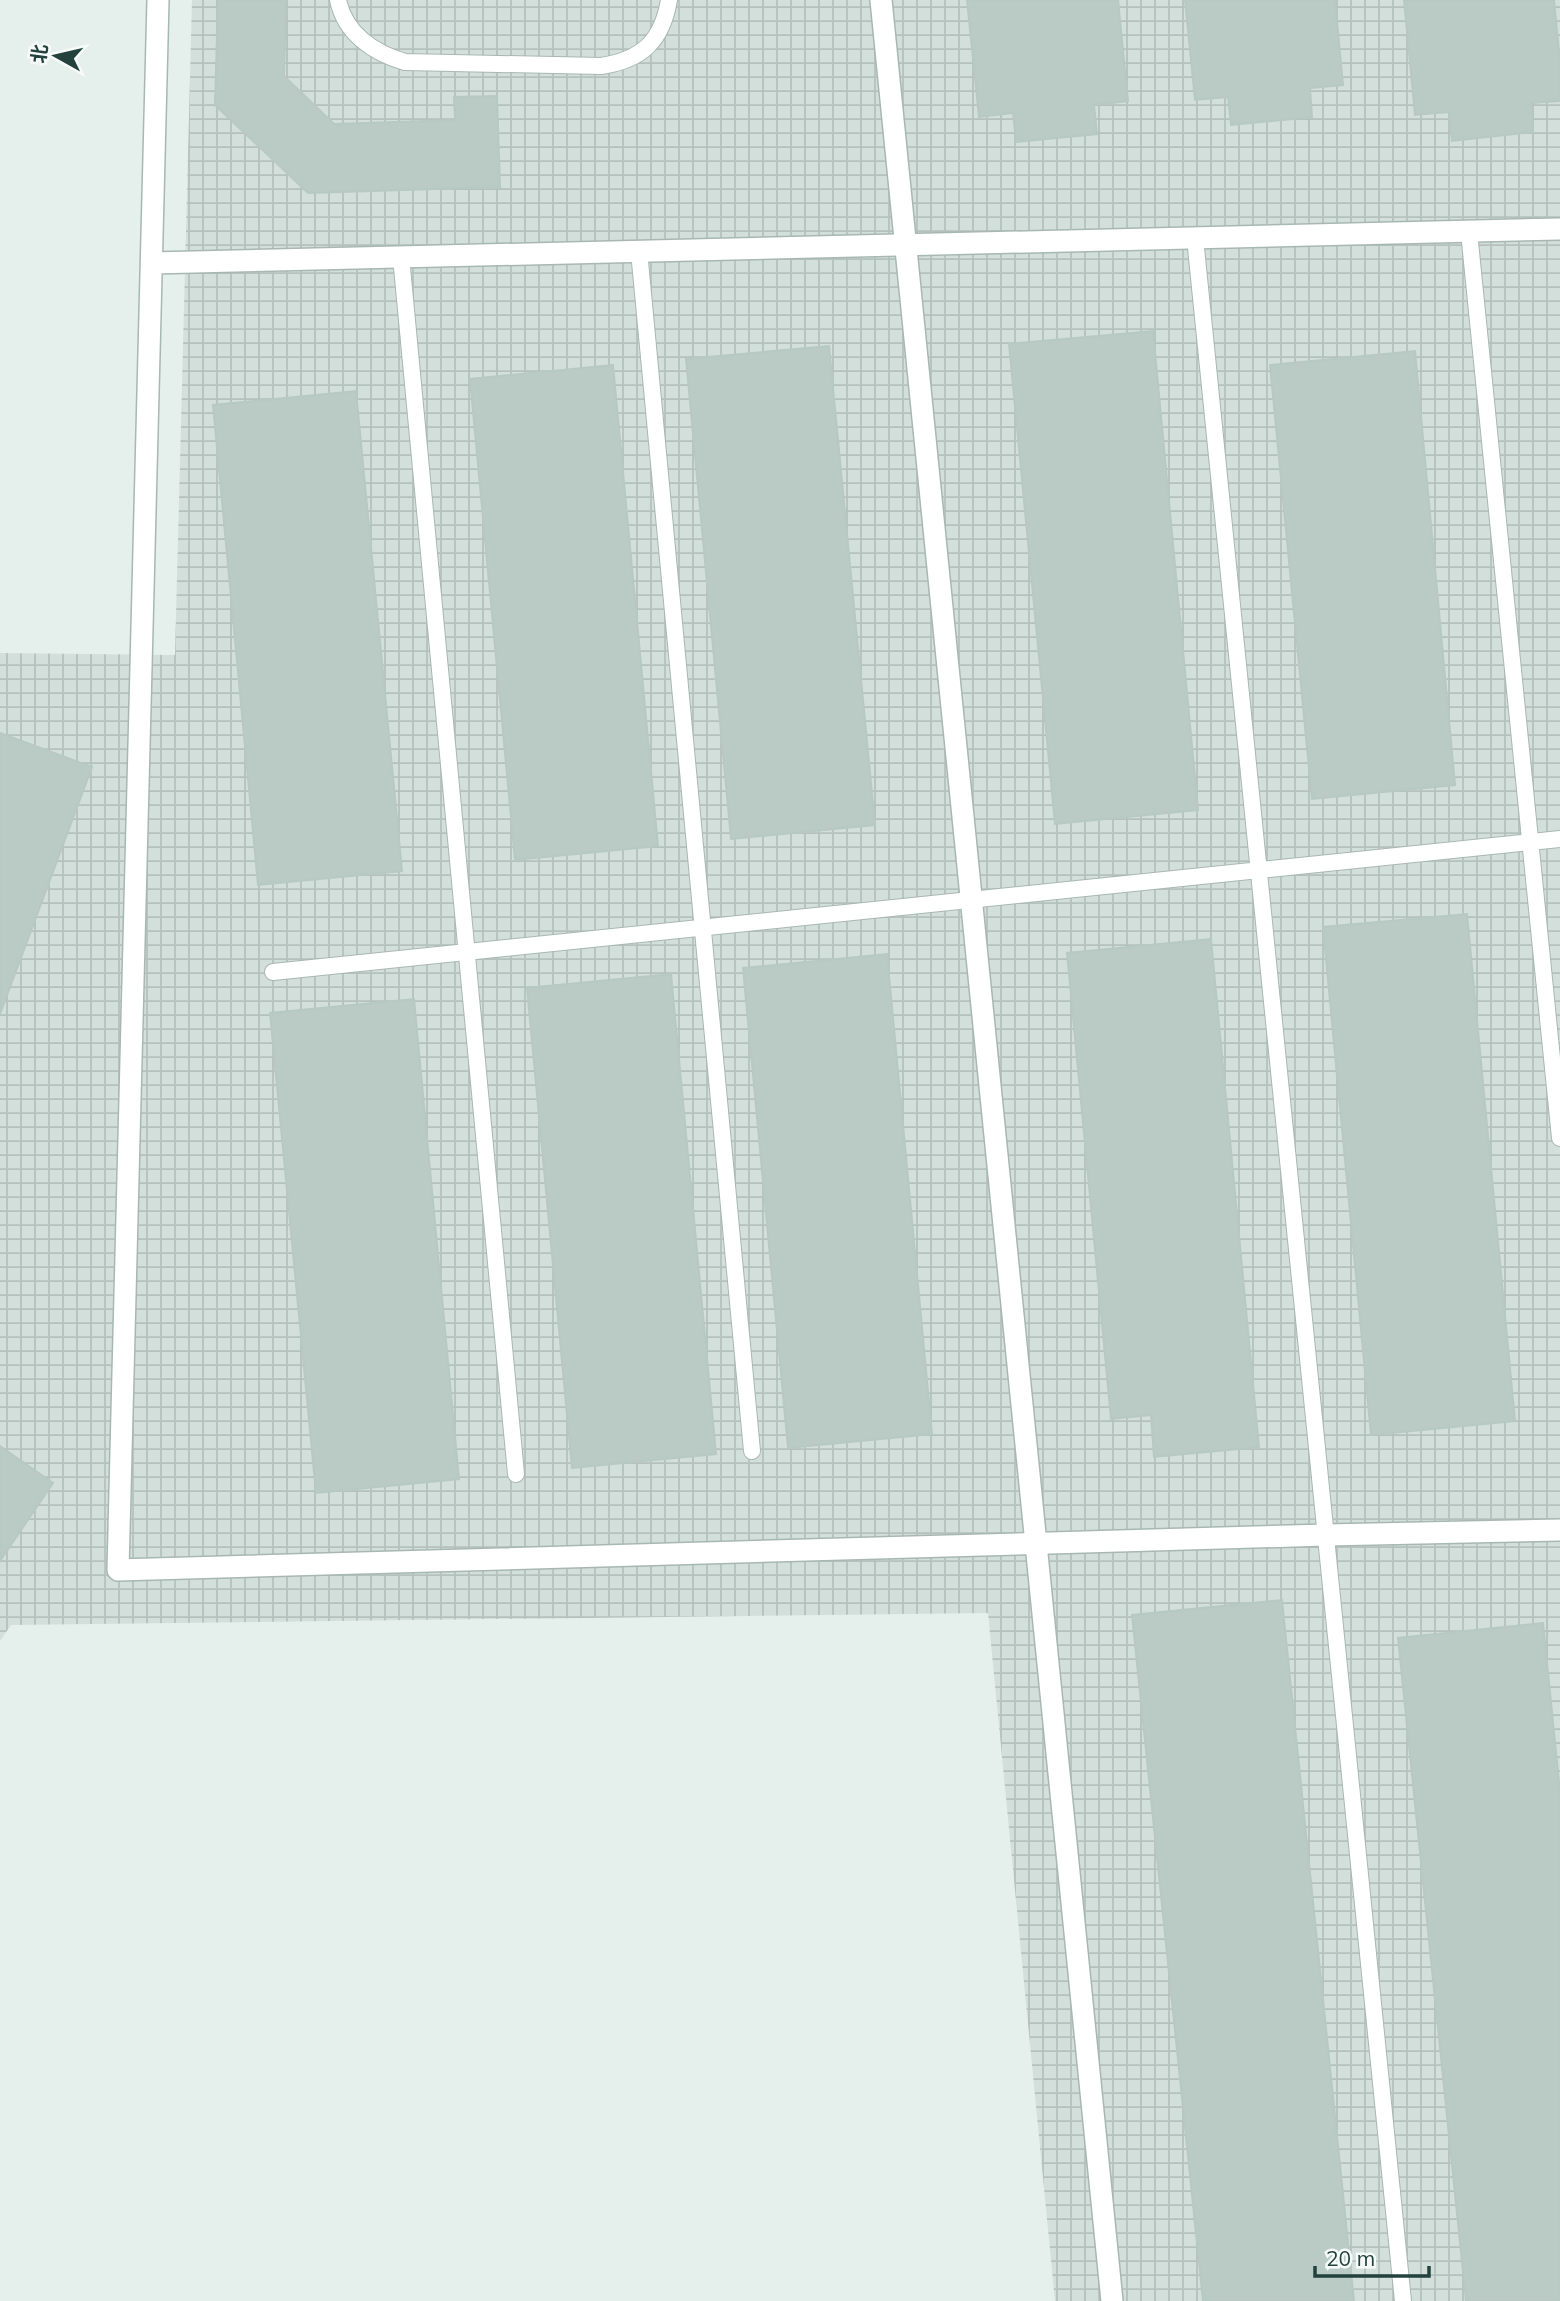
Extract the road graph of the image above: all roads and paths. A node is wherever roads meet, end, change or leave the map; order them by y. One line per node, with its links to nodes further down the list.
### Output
1 (158, 0): 11 (street)
2 (338, 0): 3 (lane)
3 (669, 0)
4 (881, 0): 8 (street)
5 (1560, 229): 6 (street)
6 (1469, 232): 7 (street); 13 (lane)
7 (1195, 238): 8 (street); 14 (lane)
8 (905, 245): 9 (street); 15 (street)
9 (639, 251): 10 (street); 16 (lane)
10 (401, 257): 11 (street); 17 (lane)
11 (152, 263): 24 (street)
12 (1560, 839): 13 (lane)
13 (1530, 842): 14 (lane); 19 (lane)
14 (1259, 870): 15 (lane); 23 (lane)
15 (971, 900): 16 (lane); 24 (street)
16 (703, 928): 17 (lane); 20 (lane)
17 (467, 952): 18 (lane); 21 (lane)
18 (273, 972)
19 (1560, 1138)
20 (752, 1451)
21 (516, 1474)
22 (1560, 1530): 23 (street)
23 (1326, 1535): 24 (street); 26 (lane)
24 (1036, 1543): 25 (street)
25 (1112, 2301)
26 (1403, 2301)

